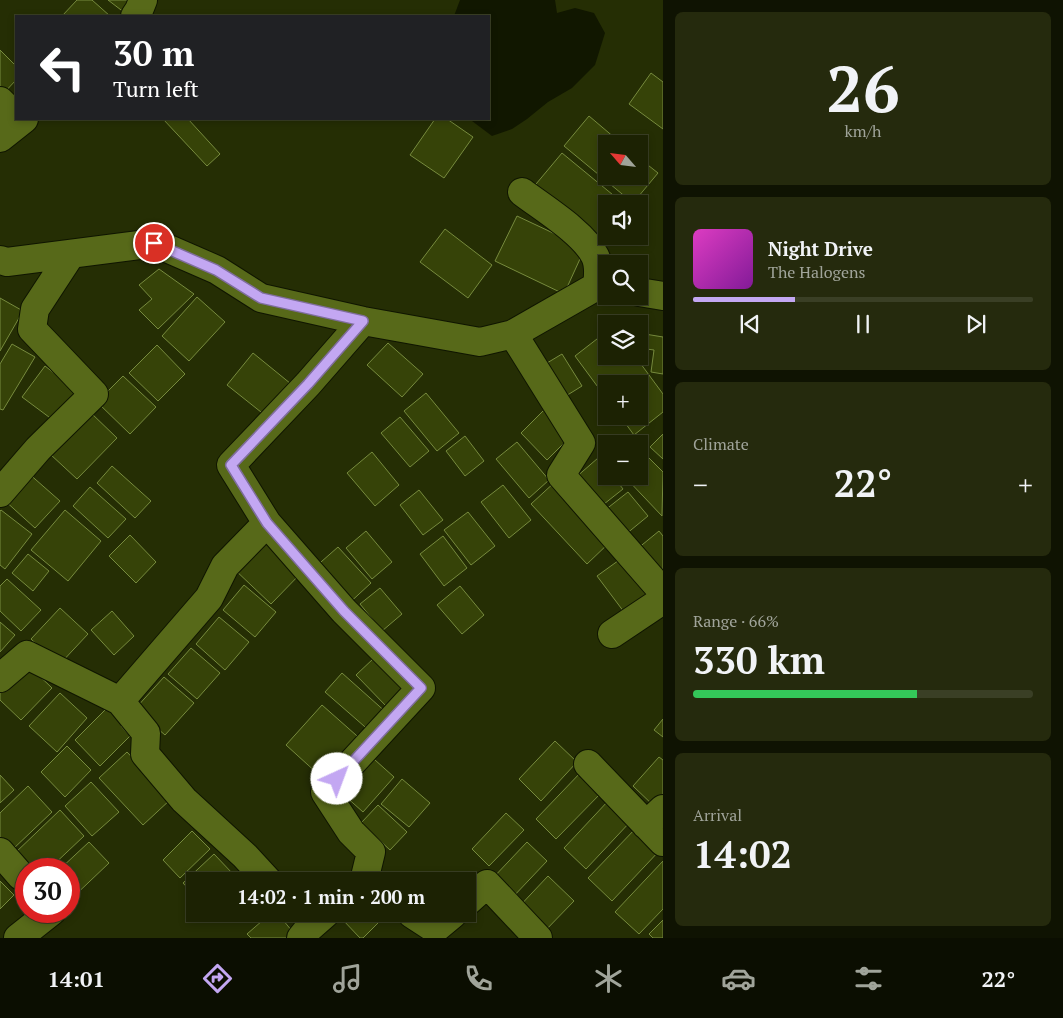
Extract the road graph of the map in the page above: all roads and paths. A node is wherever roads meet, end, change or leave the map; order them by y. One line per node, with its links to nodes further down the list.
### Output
1 (143, 0): 2 (street)
2 (136, 15)
3 (0, 101): 4 (street)
4 (16, 123)
5 (522, 192): 8 (street)
6 (71, 254): 7 (street); 12 (street); 14 (street)
7 (0, 260)
8 (598, 267)
9 (598, 289): 13 (street)
10 (648, 294): 11 (street)
11 (663, 296)
12 (363, 321): 13 (street); 15 (street)
13 (512, 334): 16 (street)
14 (1, 490)
15 (267, 523): 20 (street); 26 (street)
16 (663, 592)
17 (663, 600): 18 (street)
18 (612, 634)
19 (0, 678): 20 (street)
20 (120, 701): 25 (street)
21 (588, 764): 22 (street)
22 (657, 825)
23 (0, 852): 24 (street)
24 (15, 869)
25 (260, 872)
26 (366, 872)
27 (476, 894): 32 (street)
28 (424, 922): 29 (street)
29 (444, 922)
30 (37, 923): 31 (street)
31 (18, 938)
32 (538, 938)

